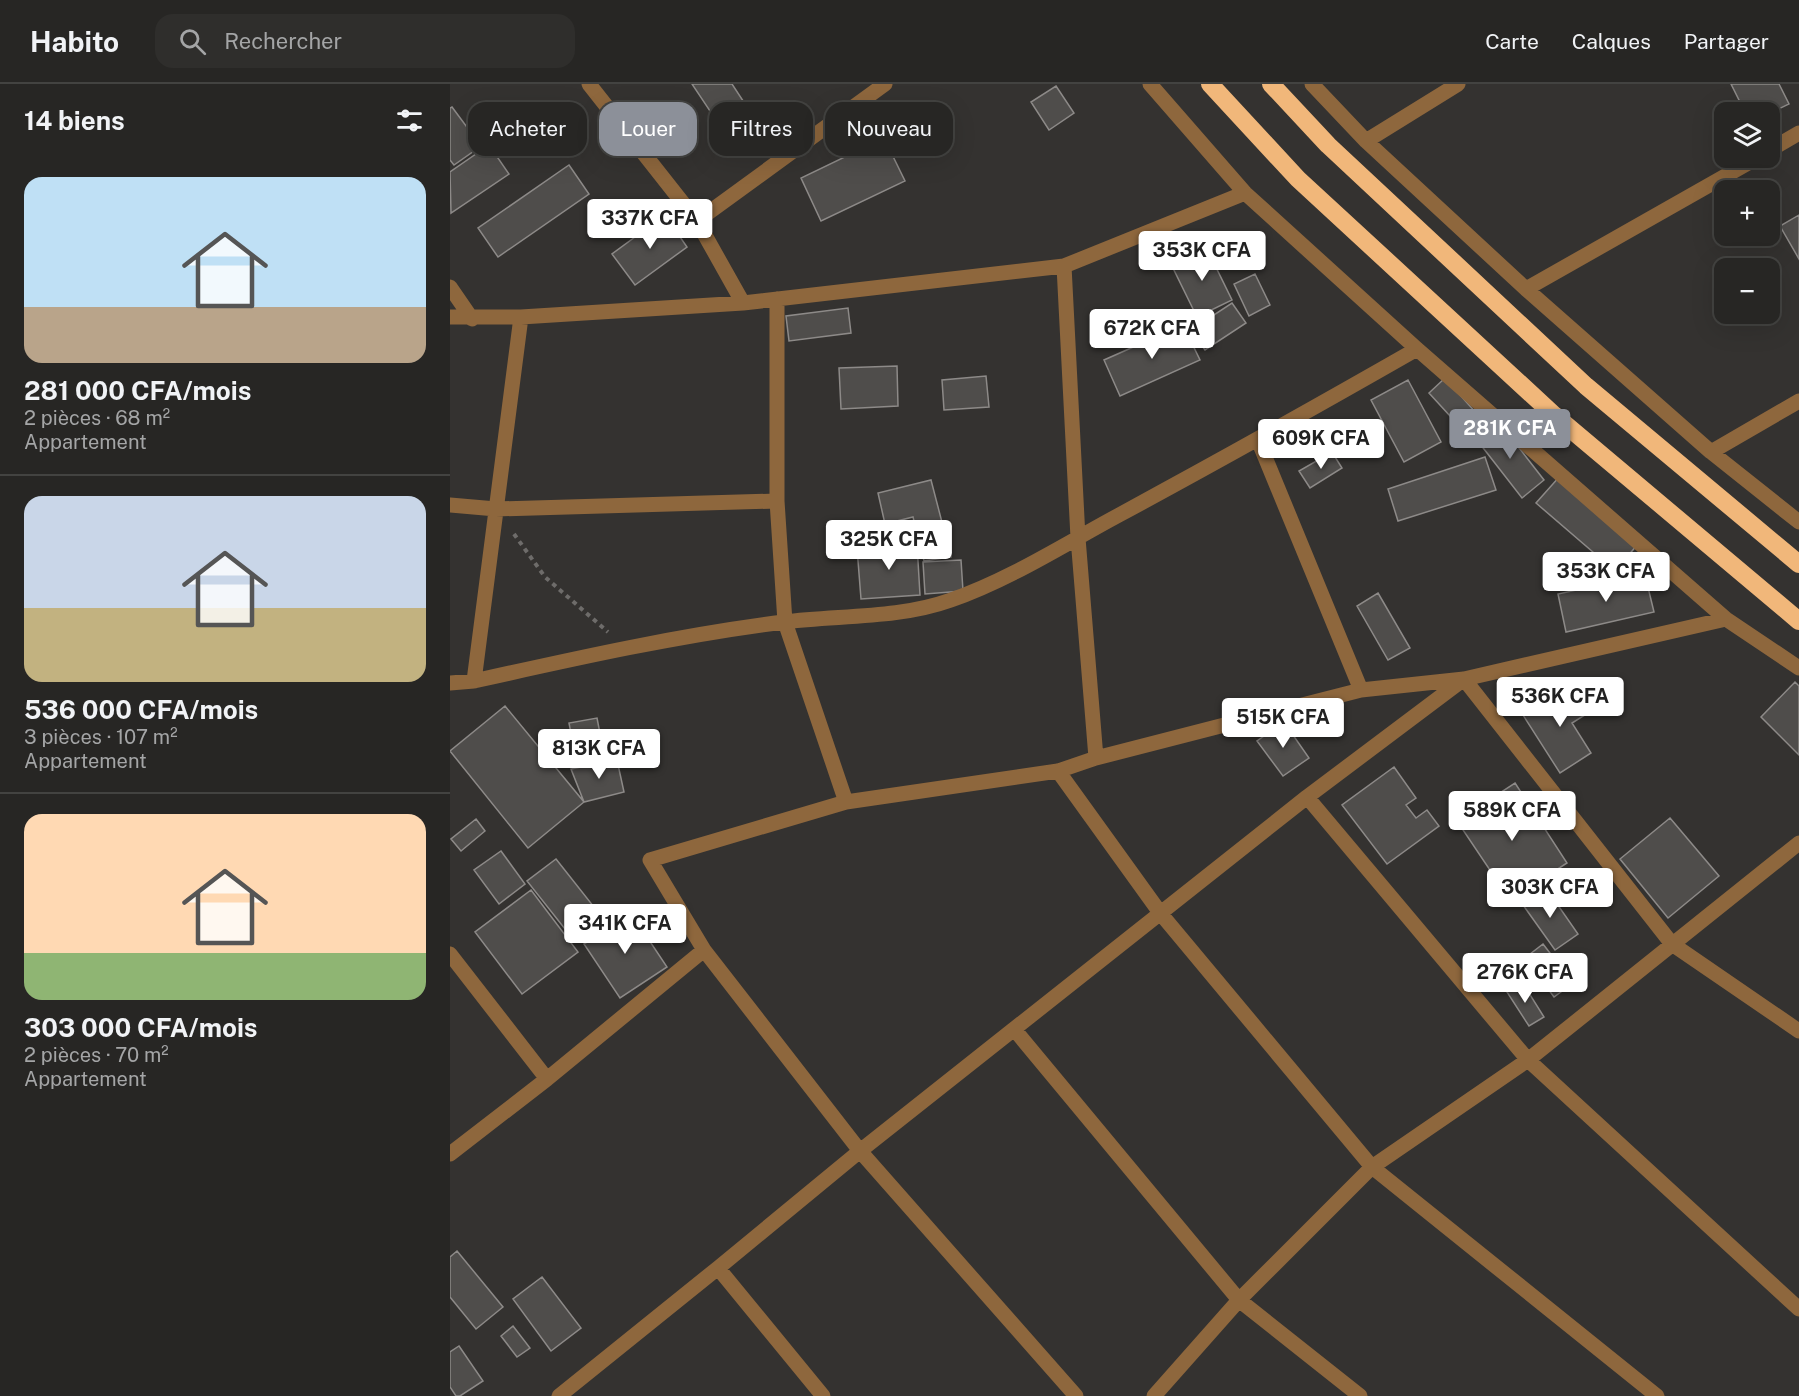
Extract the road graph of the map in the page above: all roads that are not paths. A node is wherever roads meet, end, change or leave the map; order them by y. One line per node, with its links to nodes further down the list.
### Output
1 (589, 84): 13 (street)
2 (1150, 84): 12 (street)
3 (1210, 84): 33 (highway)
4 (1270, 84): 31 (highway)
5 (1312, 84): 9 (street)
6 (1458, 84): 9 (street)
7 (878, 86): 13 (street)
8 (1799, 133): 10 (street)
9 (1366, 141): 16 (street)
10 (1780, 144)
11 (1740, 168): 16 (street)
12 (1245, 193): 14 (street); 22 (street)
13 (697, 221): 18 (street)
14 (1064, 266): 17 (street); 30 (street)
15 (450, 287): 21 (street)
16 (1526, 290): 25 (street)
17 (777, 299): 18 (street); 26 (street)
18 (743, 303): 20 (street)
19 (450, 317): 21 (street)
20 (521, 317): 21 (street); 28 (street)
21 (472, 319)
22 (1417, 349): 24 (street); 32 (street)
23 (1799, 401): 25 (street)
24 (1258, 440): 30 (street); 39 (street)
25 (1711, 452): 29 (street)
26 (777, 501): 28 (street); 34 (street)
27 (450, 504): 28 (street)
28 (496, 509): 37 (street)
29 (1799, 522)
30 (1078, 538): 34 (street); 40 (street)
31 (1799, 564)
32 (1726, 619): 35 (street); 36 (street)
33 (1799, 621)
34 (784, 622): 37 (street); 43 (street)
35 (1799, 668)
36 (1464, 679): 39 (street); 42 (street); 46 (street)
37 (474, 681): 38 (street)
38 (450, 683)
39 (1361, 690): 40 (street)
40 (1096, 758): 41 (street)
41 (1058, 771): 43 (street); 45 (street)
42 (1307, 797): 45 (street); 51 (street)
43 (846, 802): 47 (street)
44 (1799, 843): 46 (street)
45 (1161, 914): 49 (street); 55 (street)
46 (1672, 944): 50 (street); 51 (street)
47 (704, 950): 52 (street); 53 (street)
48 (450, 954): 52 (street)
49 (1014, 1029): 53 (street); 57 (street)
50 (1799, 1031)
51 (1528, 1060): 55 (street); 58 (street)
52 (547, 1079): 54 (street)
53 (860, 1151): 56 (street); 61 (street)
54 (450, 1154)
55 (1372, 1167): 57 (street); 64 (street)
56 (718, 1268): 59 (street); 60 (street)
57 (1239, 1300): 62 (street); 63 (street)
58 (1799, 1309)
59 (559, 1396)
60 (823, 1396)
61 (1076, 1396)
62 (1154, 1396)
63 (1360, 1396)
64 (1657, 1396)

